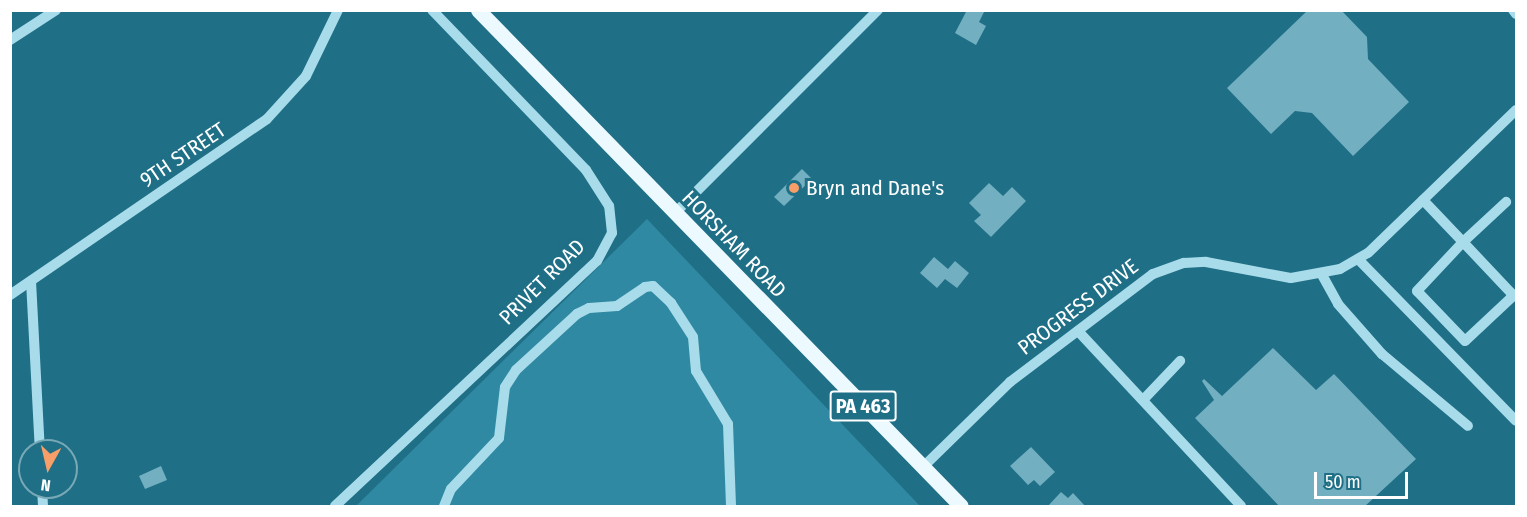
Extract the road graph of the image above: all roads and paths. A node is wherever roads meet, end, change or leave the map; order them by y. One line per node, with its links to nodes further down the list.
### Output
1 (56, 10): 8 (street)
2 (338, 10): 16 (street, 9TH STREET)
3 (432, 10): 25 (street, PRIVET ROAD)
4 (478, 10): 12 (main road, HORSHAM ROAD / PA 463)
5 (878, 10): 12 (street)
6 (1513, 10): 7 (street)
7 (1516, 14)
8 (10, 40)
9 (1516, 110): 10 (street, PROGRESS DRIVE)
10 (1424, 200): 13 (street); 14 (street, PROGRESS DRIVE)
11 (1506, 202): 13 (street)
12 (675, 213): 24 (main road, HORSHAM ROAD / PA 463)
13 (1463, 242): 13 (street)
14 (1358, 259): 15 (street, PROGRESS DRIVE); 21 (street)
15 (1321, 273): 18 (street, PROGRESS DRIVE); 22 (street)
16 (31, 281): 17 (street, 9TH STREET); 23 (street)
17 (10, 295)
18 (1078, 331): 20 (street); 24 (street, PROGRESS DRIVE)
19 (1180, 361): 20 (street)
20 (1143, 400): 29 (street)
21 (1516, 421)
22 (1468, 426)
23 (39, 439)
24 (923, 467): 28 (main road, HORSHAM ROAD / PA 463)
25 (335, 507)
26 (444, 507): 27 (street)
27 (731, 507)
28 (961, 507)
29 (1241, 507)

